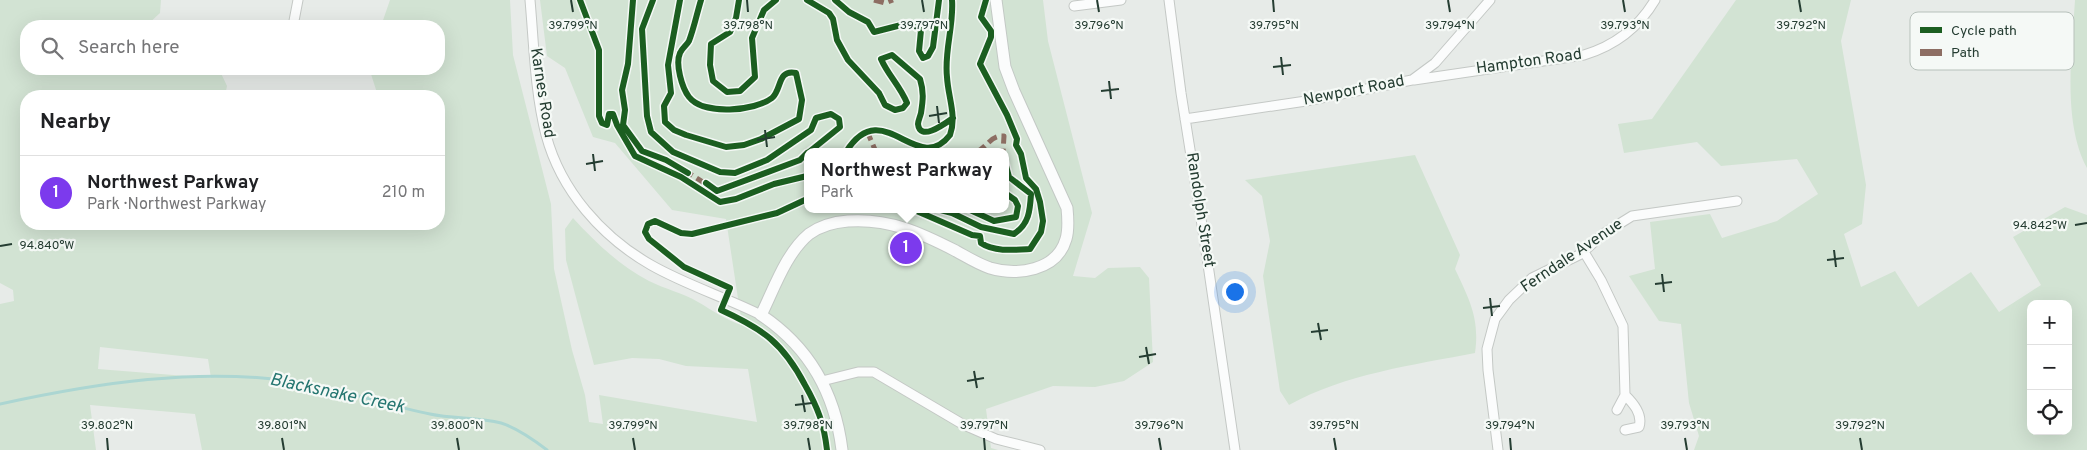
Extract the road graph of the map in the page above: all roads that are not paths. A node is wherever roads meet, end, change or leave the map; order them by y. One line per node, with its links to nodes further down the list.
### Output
1 (298, 0): 9 (street)
2 (530, 0): 14 (street, Karnes Road)
3 (996, 0): 14 (street)
4 (1121, 0): 8 (street)
5 (1169, 0): 11 (street, Randolph Street)
6 (1490, 0): 10 (street, Newport Road)
7 (1656, 0): 10 (street, Hampton Road)
8 (1074, 6)
9 (294, 20)
10 (1412, 80): 11 (street, Newport Road)
11 (1185, 119): 21 (street, Randolph Street)
12 (1737, 201): 13 (street, Ferndale Avenue)
13 (1584, 252): 16 (street); 22 (street, Ferndale Avenue)
14 (761, 315): 15 (street)
15 (822, 381): 19 (street); 20 (street)
16 (1625, 395): 17 (street); 18 (street)
17 (1617, 410)
18 (1625, 430)
19 (842, 450)
20 (1040, 450)
21 (1235, 450)
22 (1498, 450)

